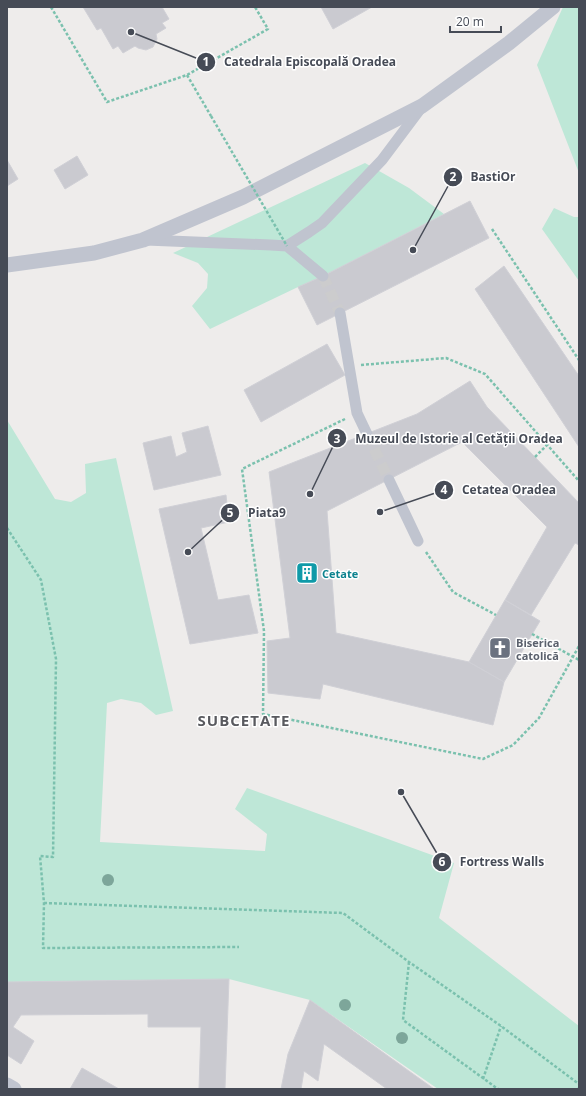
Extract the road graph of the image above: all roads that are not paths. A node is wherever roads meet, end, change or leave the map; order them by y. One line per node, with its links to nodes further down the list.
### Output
1 (553, 7): 2 (street)
2 (422, 106): 3 (street); 4 (street)
3 (143, 240): 4 (street); 5 (street)
4 (287, 246): 6 (street)
5 (7, 265)
6 (323, 276)
7 (340, 313): 8 (street)
8 (367, 434)
9 (389, 480): 10 (street)
10 (418, 541)
11 (7, 1085): 12 (street)
12 (14, 1089)

